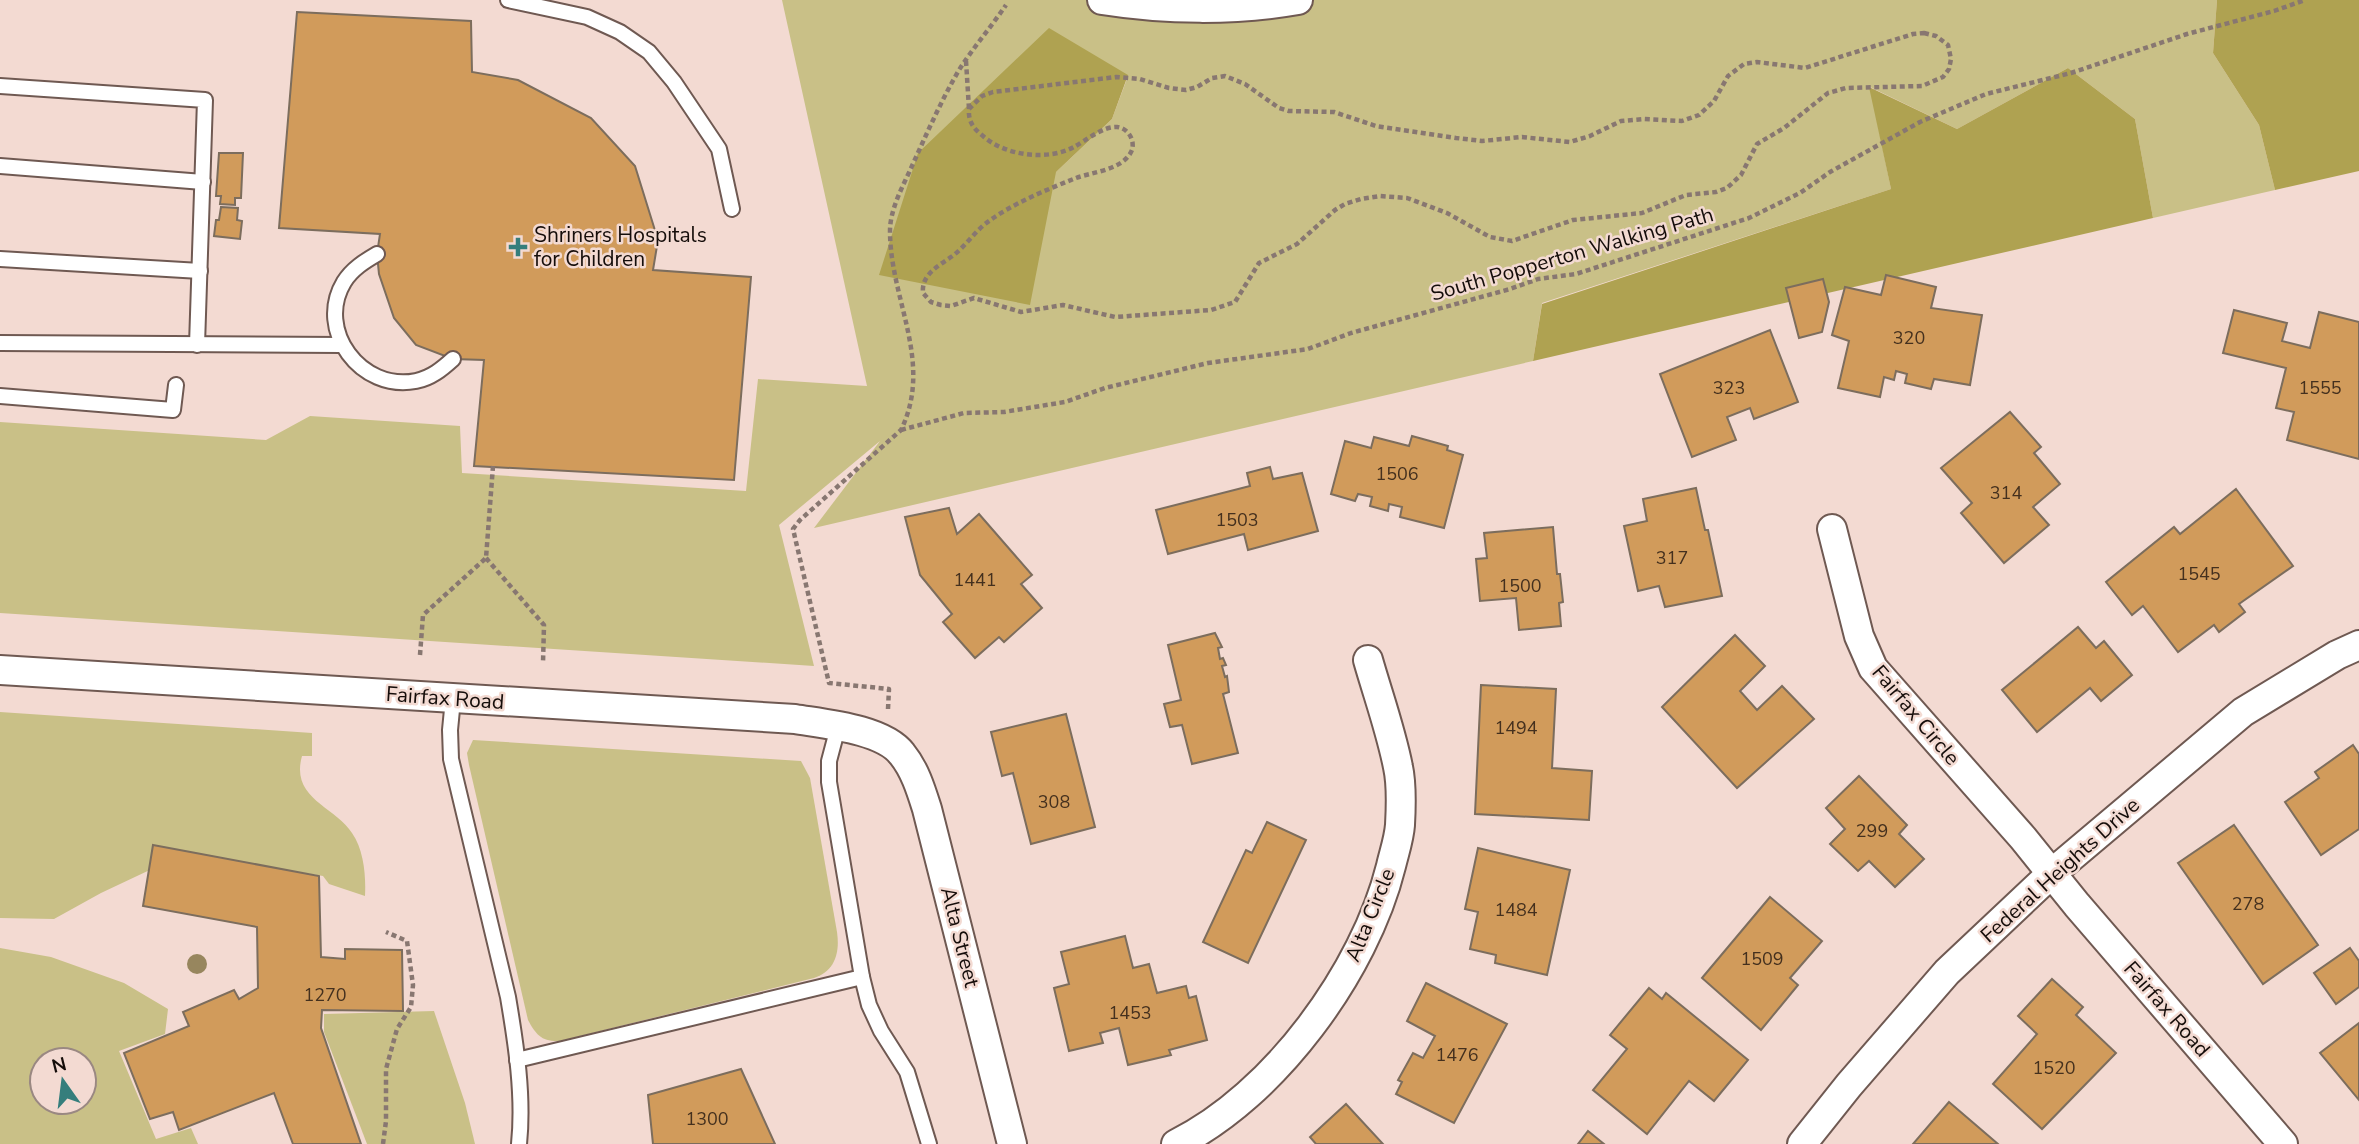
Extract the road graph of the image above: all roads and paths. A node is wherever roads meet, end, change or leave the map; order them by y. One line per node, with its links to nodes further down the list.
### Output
1 (508, 0): 11 (lane)
2 (1102, 0): 3 (street)
3 (1298, 0)
4 (2305, 0): 21 (path, South Popperton Walking Path)
5 (1006, 5): 6 (path)
6 (966, 61): 8 (path); 21 (path)
7 (0, 86): 10 (lane)
8 (970, 109): 8 (path)
9 (0, 166): 10 (lane)
10 (203, 182): 14 (lane)
11 (732, 209)
12 (377, 254): 17 (lane)
13 (0, 259): 14 (lane)
14 (200, 271): 16 (lane)
15 (0, 343): 16 (lane)
16 (197, 345): 17 (lane)
17 (342, 345): 18 (lane)
18 (453, 359)
19 (176, 385): 20 (lane)
20 (0, 396)
21 (901, 430): 31 (path)
22 (493, 466): 24 (path)
23 (1832, 529): 34 (street, Fairfax Circle)
24 (486, 558): 26 (path); 28 (path)
25 (2359, 645): 34 (street, Federal Heights Drive)
26 (420, 655)
27 (1368, 660): 42 (street, Alta Circle)
28 (543, 663)
29 (0, 670): 30 (street, Fairfax Road)
30 (453, 699): 32 (street, Fairfax Road); 37 (lane)
31 (888, 700)
32 (838, 727): 33 (street, Fairfax Road); 36 (lane)
33 (887, 741): 41 (street, Alta Street)
34 (2052, 873): 43 (street, Federal Heights Drive); 44 (street, Fairfax Road)
35 (386, 932): 38 (path)
36 (862, 977): 37 (lane); 40 (lane)
37 (517, 1060): 39 (lane)
38 (383, 1144)
39 (519, 1144)
40 (929, 1144)
41 (1012, 1144)
42 (1176, 1144)
43 (1802, 1144)
44 (2283, 1144)

